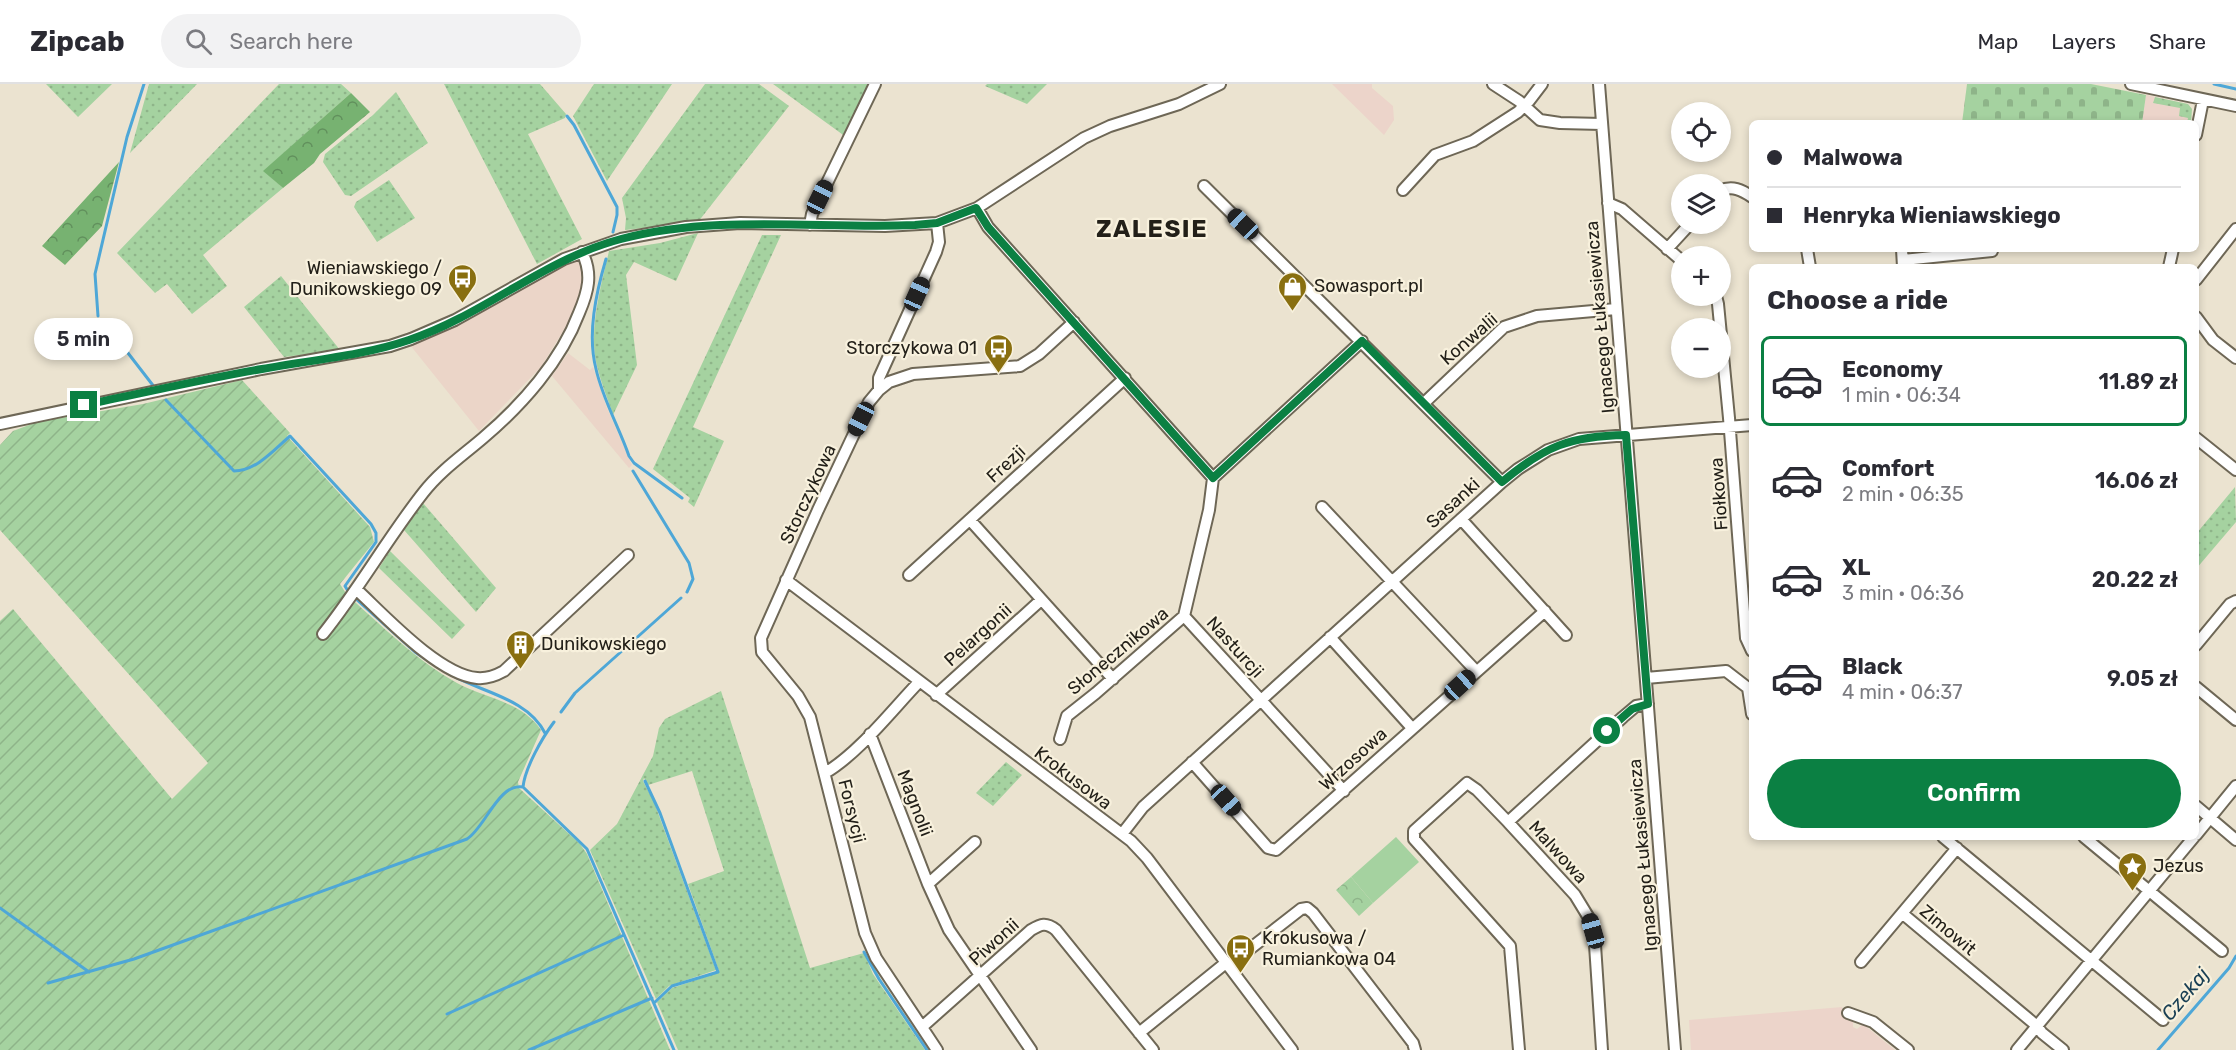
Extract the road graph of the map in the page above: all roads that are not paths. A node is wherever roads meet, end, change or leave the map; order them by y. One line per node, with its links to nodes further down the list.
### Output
1 (875, 84): 19 (street)
2 (1220, 84): 17 (street)
3 (1493, 84): 8 (street)
4 (1542, 84): 8 (street)
5 (1599, 84): 11 (street, Ignacego Łukasiewicza)
6 (2131, 84): 7 (street)
7 (2203, 100): 9 (street); 10 (street)
8 (1524, 106): 11 (street); 14 (street)
9 (2236, 106)
10 (2199, 120)
11 (1602, 124): 16 (street, Ignacego Łukasiewicza)
12 (1204, 186): 32 (street)
13 (1731, 188): 15 (street)
14 (1403, 190)
15 (1749, 195)
16 (1608, 202): 22 (street); 29 (street, Ignacego Łukasiewicza)
17 (976, 208): 18 (street); 31 (street)
18 (937, 223): 19 (street); 35 (street, Storczykowa)
19 (810, 225): 23 (street)
20 (2236, 230): 27 (street)
21 (1681, 234): 22 (street)
22 (1667, 249): 24 (street)
23 (582, 252): 37 (street); 54 (street)
24 (1671, 252)
25 (1981, 252): 26 (street)
26 (1903, 259)
27 (2199, 276)
28 (1718, 306): 39 (street, Fiołkowa)
29 (1616, 309): 36 (street, Konwalii); 40 (street, Ignacego Łukasiewicza)
30 (2199, 321): 33 (street)
31 (1074, 322): 34 (street); 35 (street, Storczykowa)
32 (1362, 341): 36 (street); 43 (street)
33 (2236, 358)
34 (1125, 378): 43 (street); 47 (street, Frezji)
35 (879, 390): 52 (street, Storczykowa)
36 (1424, 403): 44 (street)
37 (0, 424)
38 (1749, 425): 39 (street, Sasanki)
39 (1730, 427): 40 (street, Sasanki); 49 (street, Fiołkowa)
40 (1626, 435): 44 (street, Sasanki); 65 (street, Ignacego Łukasiewicza)
41 (2199, 440): 42 (street)
42 (2236, 470)
43 (1213, 478): 58 (street, Słonecznikowa)
44 (1502, 482): 46 (street, Sasanki)
45 (1322, 507): 53 (street)
46 (1461, 519): 53 (street, Sasanki); 57 (street)
47 (969, 520): 51 (street, Frezji); 55 (street)
48 (628, 555): 54 (street)
49 (1740, 558): 50 (street); 63 (street, Fiołkowa)
50 (1749, 560)
51 (909, 575)
52 (786, 580): 67 (street, Krokusowa); 78 (street, Forsycji)
53 (1391, 581): 61 (street, Sasanki); 64 (street)
54 (357, 590): 59 (street)
55 (1041, 600): 66 (street); 70 (street, Pelargonii)
56 (2236, 601): 62 (street)
57 (1545, 611): 60 (street); 64 (street, Wrzosowa)
58 (1184, 616): 66 (street, Słonecznikowa); 71 (street, Nasturcji)
59 (323, 634)
60 (1566, 635)
61 (1330, 637): 71 (street, Sasanki); 74 (street)
62 (2199, 641)
63 (1749, 644)
64 (1476, 671): 74 (street, Wrzosowa)
65 (1646, 678): 69 (street); 72 (street, Ignacego Łukasiewicza)
66 (1113, 679): 76 (street, Słonecznikowa)
67 (919, 682): 70 (street, Krokusowa); 75 (street)
68 (2199, 689): 73 (street)
69 (1749, 694)
70 (936, 695): 85 (street, Krokusowa)
71 (1261, 700): 77 (street, Sasanki); 80 (street)
72 (1648, 704): 83 (street, Malwowa); 112 (street, Ignacego Łukasiewicza)
73 (2236, 720)
74 (1412, 728): 80 (street, Wrzosowa)
75 (870, 734): 78 (street); 92 (street, Magnolii)
76 (1060, 739)
77 (1192, 762): 80 (street, Wrzosowa); 85 (street, Sasanki)
78 (825, 773): 103 (street, Forsycji)
79 (2236, 786): 82 (street)
80 (1344, 791)
81 (2199, 809): 82 (street)
82 (2210, 818): 84 (street); 89 (street)
83 (1509, 822): 110 (street); 111 (street, Malwowa)
84 (2199, 831)
85 (1122, 834): 98 (street, Krokusowa)
86 (1947, 840): 91 (street)
87 (2088, 840): 93 (street)
88 (2192, 840): 93 (street)
89 (2236, 840)
90 (975, 842): 92 (street)
91 (1957, 848): 94 (street, Zimowit); 96 (street)
92 (928, 884): 99 (street, Magnolii)
93 (2150, 891): 95 (street); 96 (street)
94 (1903, 914): 97 (street); 102 (street, Zimowit)
95 (2222, 951)
96 (2092, 960): 101 (street); 102 (street)
97 (1861, 962)
98 (1227, 964): 104 (street); 108 (street, Krokusowa); 109 (street)
99 (980, 976): 103 (street, Piwonii); 104 (street, Piwonii); 106 (street, Magnolii)
100 (1848, 1013): 113 (street)
101 (2163, 1020)
102 (2037, 1026): 114 (street); 115 (street, Zimowit)
103 (922, 1027): 105 (street, Forsycji)
104 (1138, 1033): 107 (street, Piwonii)
105 (937, 1050)
106 (1032, 1050)
107 (1152, 1050)
108 (1293, 1050)
109 (1415, 1050)
110 (1519, 1050)
111 (1602, 1050)
112 (1675, 1050)
113 (1908, 1050)
114 (2017, 1050)
115 (2063, 1050)

